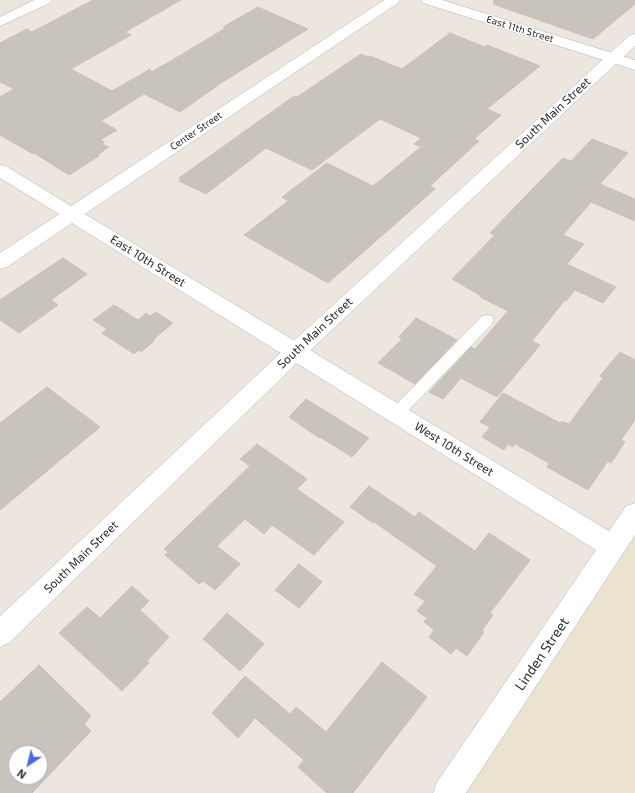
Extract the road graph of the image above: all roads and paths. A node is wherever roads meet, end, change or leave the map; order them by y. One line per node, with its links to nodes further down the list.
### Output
1 (45, 0): 4 (street)
2 (393, 0): 9 (street, Center Street)
3 (428, 0): 6 (street, East 11th Street)
4 (0, 22)
5 (635, 38): 6 (street, South Main Street)
6 (612, 58): 7 (street, East 11th Street); 12 (street, South Main Street)
7 (635, 65)
8 (0, 170): 9 (street, East 10th Street)
9 (72, 214): 10 (street, Center Street); 12 (street, East 10th Street)
10 (0, 262)
11 (487, 320): 13 (lane)
12 (295, 352): 13 (street, West 10th Street); 16 (street, South Main Street)
13 (396, 414): 15 (street, West 10th Street)
14 (635, 514): 15 (street, Linden Street)
15 (613, 547): 17 (street, Linden Street)
16 (0, 634)
17 (448, 793)

